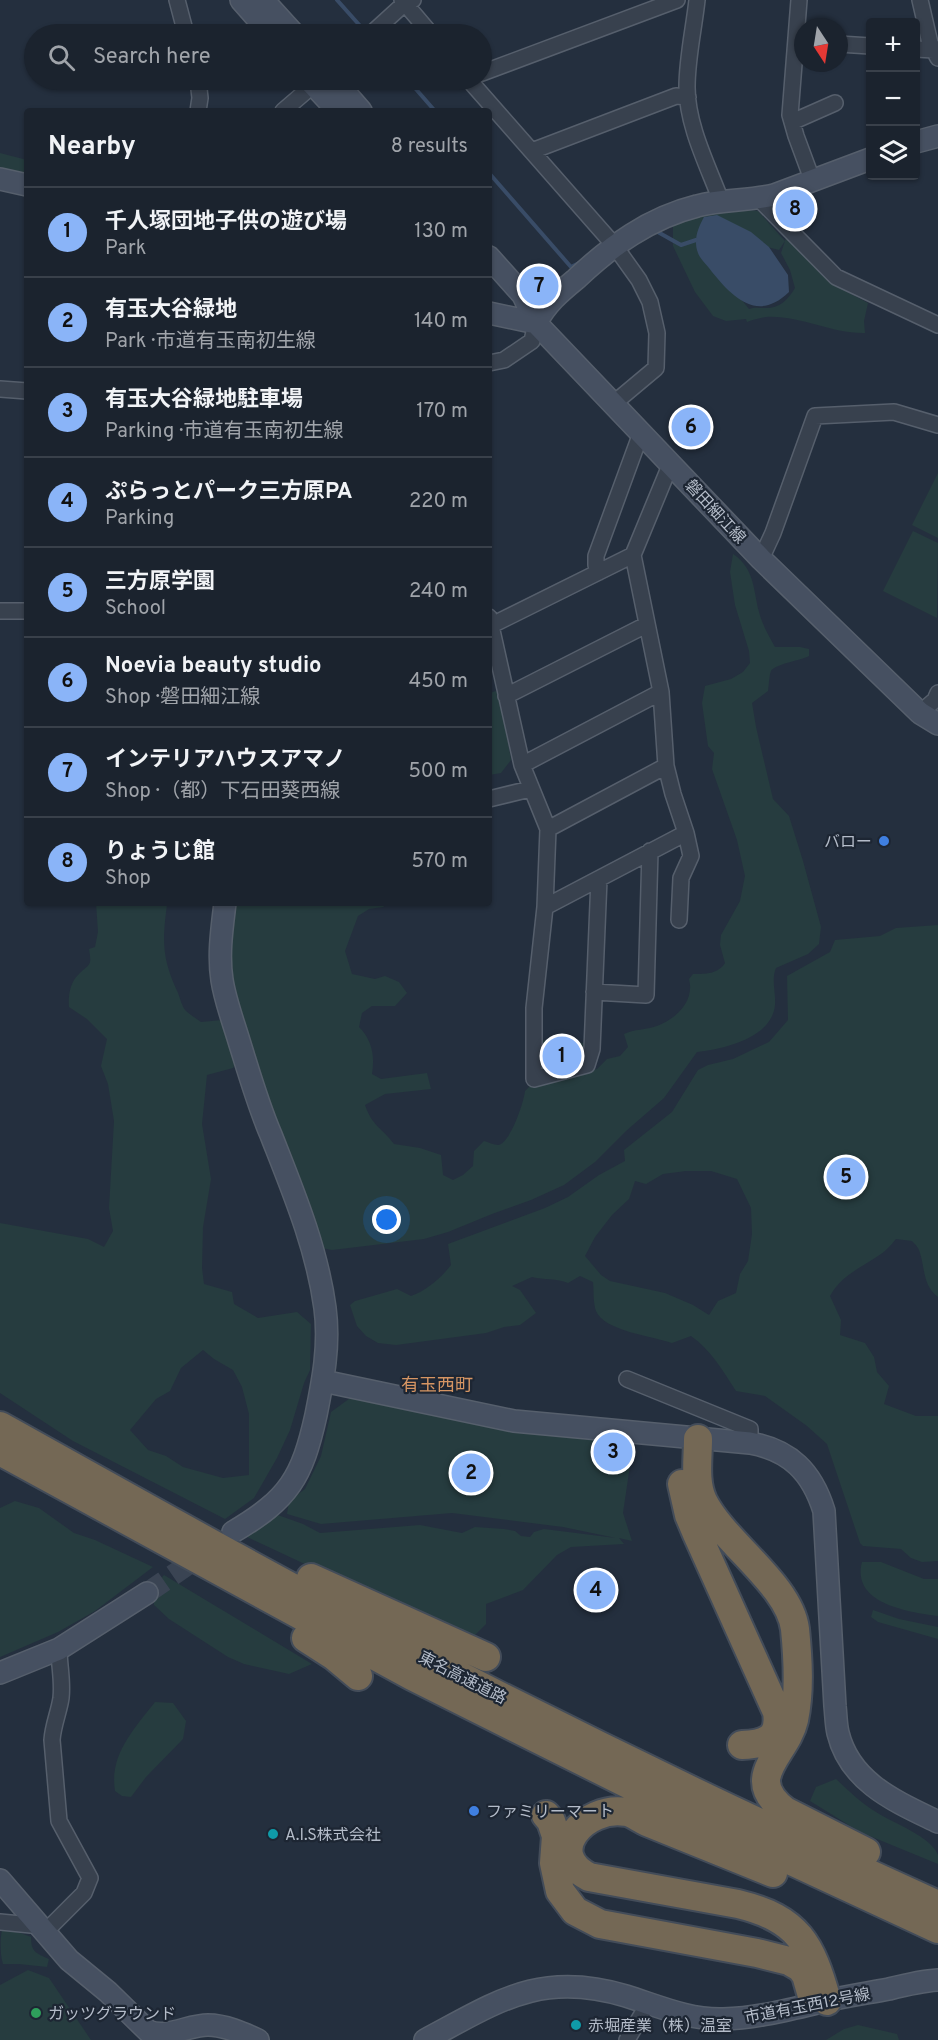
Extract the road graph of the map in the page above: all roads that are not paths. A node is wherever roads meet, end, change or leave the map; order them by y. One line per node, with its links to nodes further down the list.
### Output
1 (177, 0): 10 (street)
2 (241, 0): 11 (street)
3 (263, 0): 12 (street)
4 (677, 0): 19 (street)
5 (697, 0): 26 (street)
6 (799, 0): 9 (street)
7 (920, 0): 18 (street)
8 (407, 1): 13 (street); 14 (street)
9 (799, 18)
10 (183, 24)
11 (262, 24)
12 (285, 24)
13 (382, 24)
14 (424, 24)
15 (848, 45): 16 (street)
16 (866, 46)
17 (920, 50): 18 (street)
18 (936, 54)
19 (492, 69)
20 (795, 72): 32 (street)
21 (199, 90): 28 (street)
22 (308, 90): 29 (street)
23 (325, 90): 30 (street)
24 (332, 90): 31 (street)
25 (478, 90): 35 (street)
26 (688, 97): 35 (street); 41 (street)
27 (835, 103): 32 (street)
28 (198, 108)
29 (287, 108)
30 (336, 108)
31 (357, 108)
32 (792, 122): 38 (street)
33 (938, 136): 34 (street)
34 (920, 140)
35 (532, 151): 42 (street)
36 (866, 161): 38 (street)
37 (0, 178): 39 (street)
38 (813, 182): 40 (street)
39 (24, 184)
40 (759, 199): 41 (street); 47 (street)
41 (721, 201): 42 (street)
42 (614, 245): 46 (street); 51 (street)
43 (492, 259): 46 (street)
44 (492, 278): 46 (street, 磐田細江線)
45 (492, 314): 46 (street)
46 (536, 323): 48 (street); 51 (street, 磐田細江線)
47 (938, 325)
48 (492, 362)
49 (0, 389): 50 (street)
50 (24, 391)
51 (613, 404): 53 (street, 磐田細江線)
52 (938, 424): 56 (street)
53 (641, 433): 54 (street, 磐田細江線); 57 (street)
54 (671, 463): 55 (street); 56 (street, 磐田細江線)
55 (633, 555): 57 (street); 61 (street)
56 (761, 559): 66 (street, 磐田細江線)
57 (599, 572): 60 (street)
58 (0, 611): 59 (street)
59 (24, 611)
60 (492, 620)
61 (646, 625): 63 (street); 65 (street)
62 (492, 630): 65 (street)
63 (661, 692): 68 (street); 69 (street)
64 (938, 693): 66 (street)
65 (506, 696): 68 (street)
66 (920, 713): 67 (street, 磐田細江線)
67 (938, 724)
68 (522, 765): 70 (street)
69 (666, 766): 72 (street); 73 (street)
70 (530, 789): 71 (street); 72 (street)
71 (492, 798)
72 (548, 829): 77 (street)
73 (686, 833): 74 (street); 78 (street)
74 (650, 851): 75 (street); 79 (street)
75 (599, 879): 77 (street); 79 (street)
76 (225, 906): 81 (street)
77 (545, 907): 79 (street)
78 (679, 920)
79 (594, 992)
80 (627, 1379): 84 (street)
81 (323, 1381): 83 (street); 88 (street)
82 (0, 1426): 86 (highway, 東名高速道路)
83 (691, 1438): 84 (street); 94 (highway); 98 (highway)
84 (750, 1443): 96 (street)
85 (0, 1451): 87 (highway, 東名高速道路)
86 (102, 1482): 91 (highway); 99 (highway, 東名高速道路)
87 (123, 1520): 93 (highway); 102 (highway, 東名高速道路)
88 (233, 1532)
89 (147, 1593): 90 (street)
90 (59, 1649): 92 (street); 101 (street)
91 (486, 1657)
92 (0, 1673)
93 (358, 1676)
94 (742, 1745)
95 (546, 1815): 105 (highway)
96 (938, 1822)
97 (0, 1880): 101 (street)
98 (938, 1893)
99 (938, 1905)
100 (0, 1922): 101 (street)
101 (43, 1929): 108 (street)
102 (938, 1929)
103 (938, 1934): 105 (highway)
104 (938, 1980): 105 (street, 市道有玉西12号線)
105 (821, 2002): 106 (street, 市道有玉西12号線)
106 (648, 2004): 107 (street, 市道有玉西12号線); 109 (street)
107 (434, 2038)
108 (258, 2040)
109 (627, 2040)

